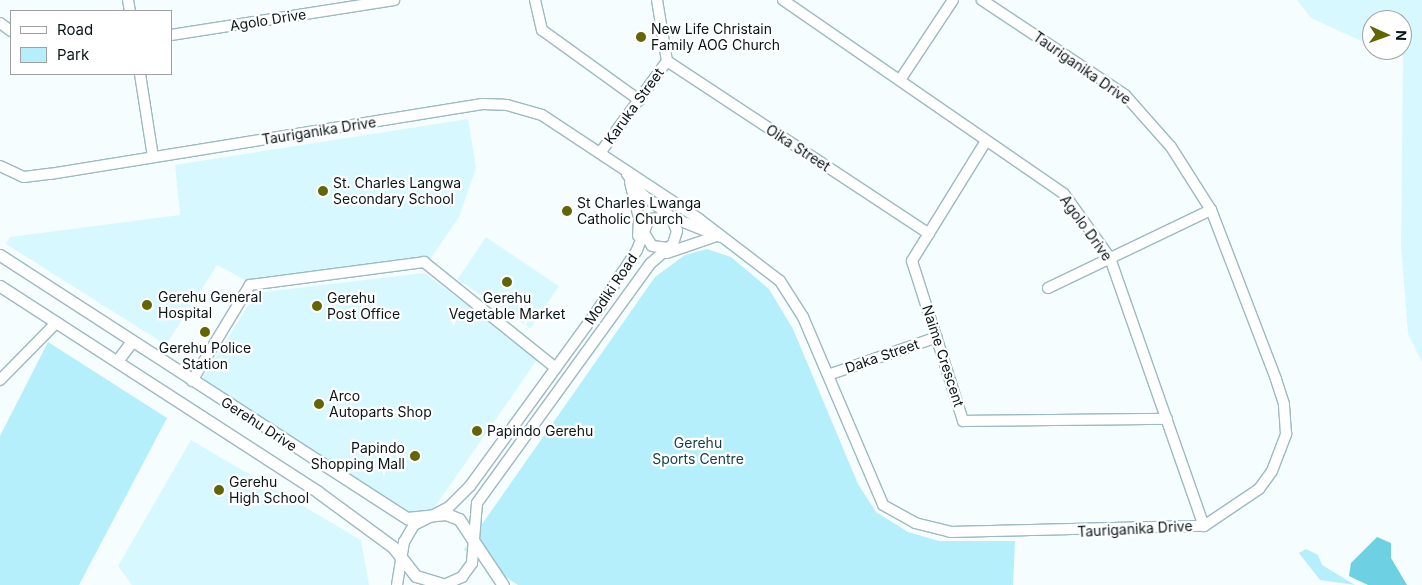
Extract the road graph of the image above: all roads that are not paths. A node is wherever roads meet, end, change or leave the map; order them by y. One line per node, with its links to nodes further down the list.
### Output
1 (394, 0): 7 (street, Agolo Drive)
2 (535, 0): 11 (street)
3 (658, 0): 8 (street, Karuka Street)
4 (782, 0): 10 (street, Agolo Drive)
5 (953, 0): 10 (street)
6 (982, 0): 17 (street, Tauriganika Drive)
7 (172, 35)
8 (667, 61): 11 (street, Karuka Street); 20 (street, Oika Street)
9 (140, 75): 14 (street)
10 (900, 80): 12 (street, Agolo Drive)
11 (638, 100): 13 (street, Karuka Street)
12 (986, 141): 20 (street, Naime Crescent); 25 (street, Agolo Drive)
13 (600, 153): 14 (street, Tauriganika Drive); 16 (street, Tauriganika Drive)
14 (153, 156): 15 (street, Tauriganika Drive)
15 (0, 166)
16 (624, 170): 18 (street, Tauriganika Drive); 21 (street, Tauriganika Drive); 22 (street)
17 (1212, 210): 25 (street); 38 (street, Tauriganika Drive)
18 (671, 217): 19 (street); 21 (street, Tauriganika Drive); 23 (street)
19 (643, 231): 22 (street, Modiki Road); 23 (street)
20 (929, 234): 29 (street, Naime Crescent)
21 (730, 240): 23 (street); 33 (street, Tauriganika Drive)
22 (637, 250): 32 (street, Modiki Road)
23 (665, 252): 39 (street, Modiki Road)
24 (0, 255): 30 (street, Gerehu Drive)
25 (1110, 258): 27 (street); 36 (street, Agolo Drive)
26 (0, 286): 28 (street, Gerehu Drive)
27 (1048, 288)
28 (57, 322): 31 (street, Gerehu Drive); 34 (street)
29 (937, 337): 33 (street, Daka Street); 36 (street, Naime Crescent)
30 (132, 341): 31 (street); 35 (street, Gerehu Drive)
31 (117, 361): 40 (street, Gerehu Drive)
32 (556, 368): 35 (street); 37 (street, Modiki Road)
33 (828, 375): 38 (street, Tauriganika Drive)
34 (0, 380)
35 (192, 381): 37 (street, Gerehu Drive)
36 (1167, 419): 38 (street, Agolo Drive)
37 (434, 515): 39 (street, Gerehu Drive); 40 (street, Modiki Road)
38 (1204, 526)
39 (475, 546): 42 (street, Modiki Road); 43 (street, Gerehu Drive)
40 (403, 562): 41 (street, Modiki Road); 42 (street, Gerehu Drive)
41 (397, 585)
42 (445, 585)
43 (504, 585)

